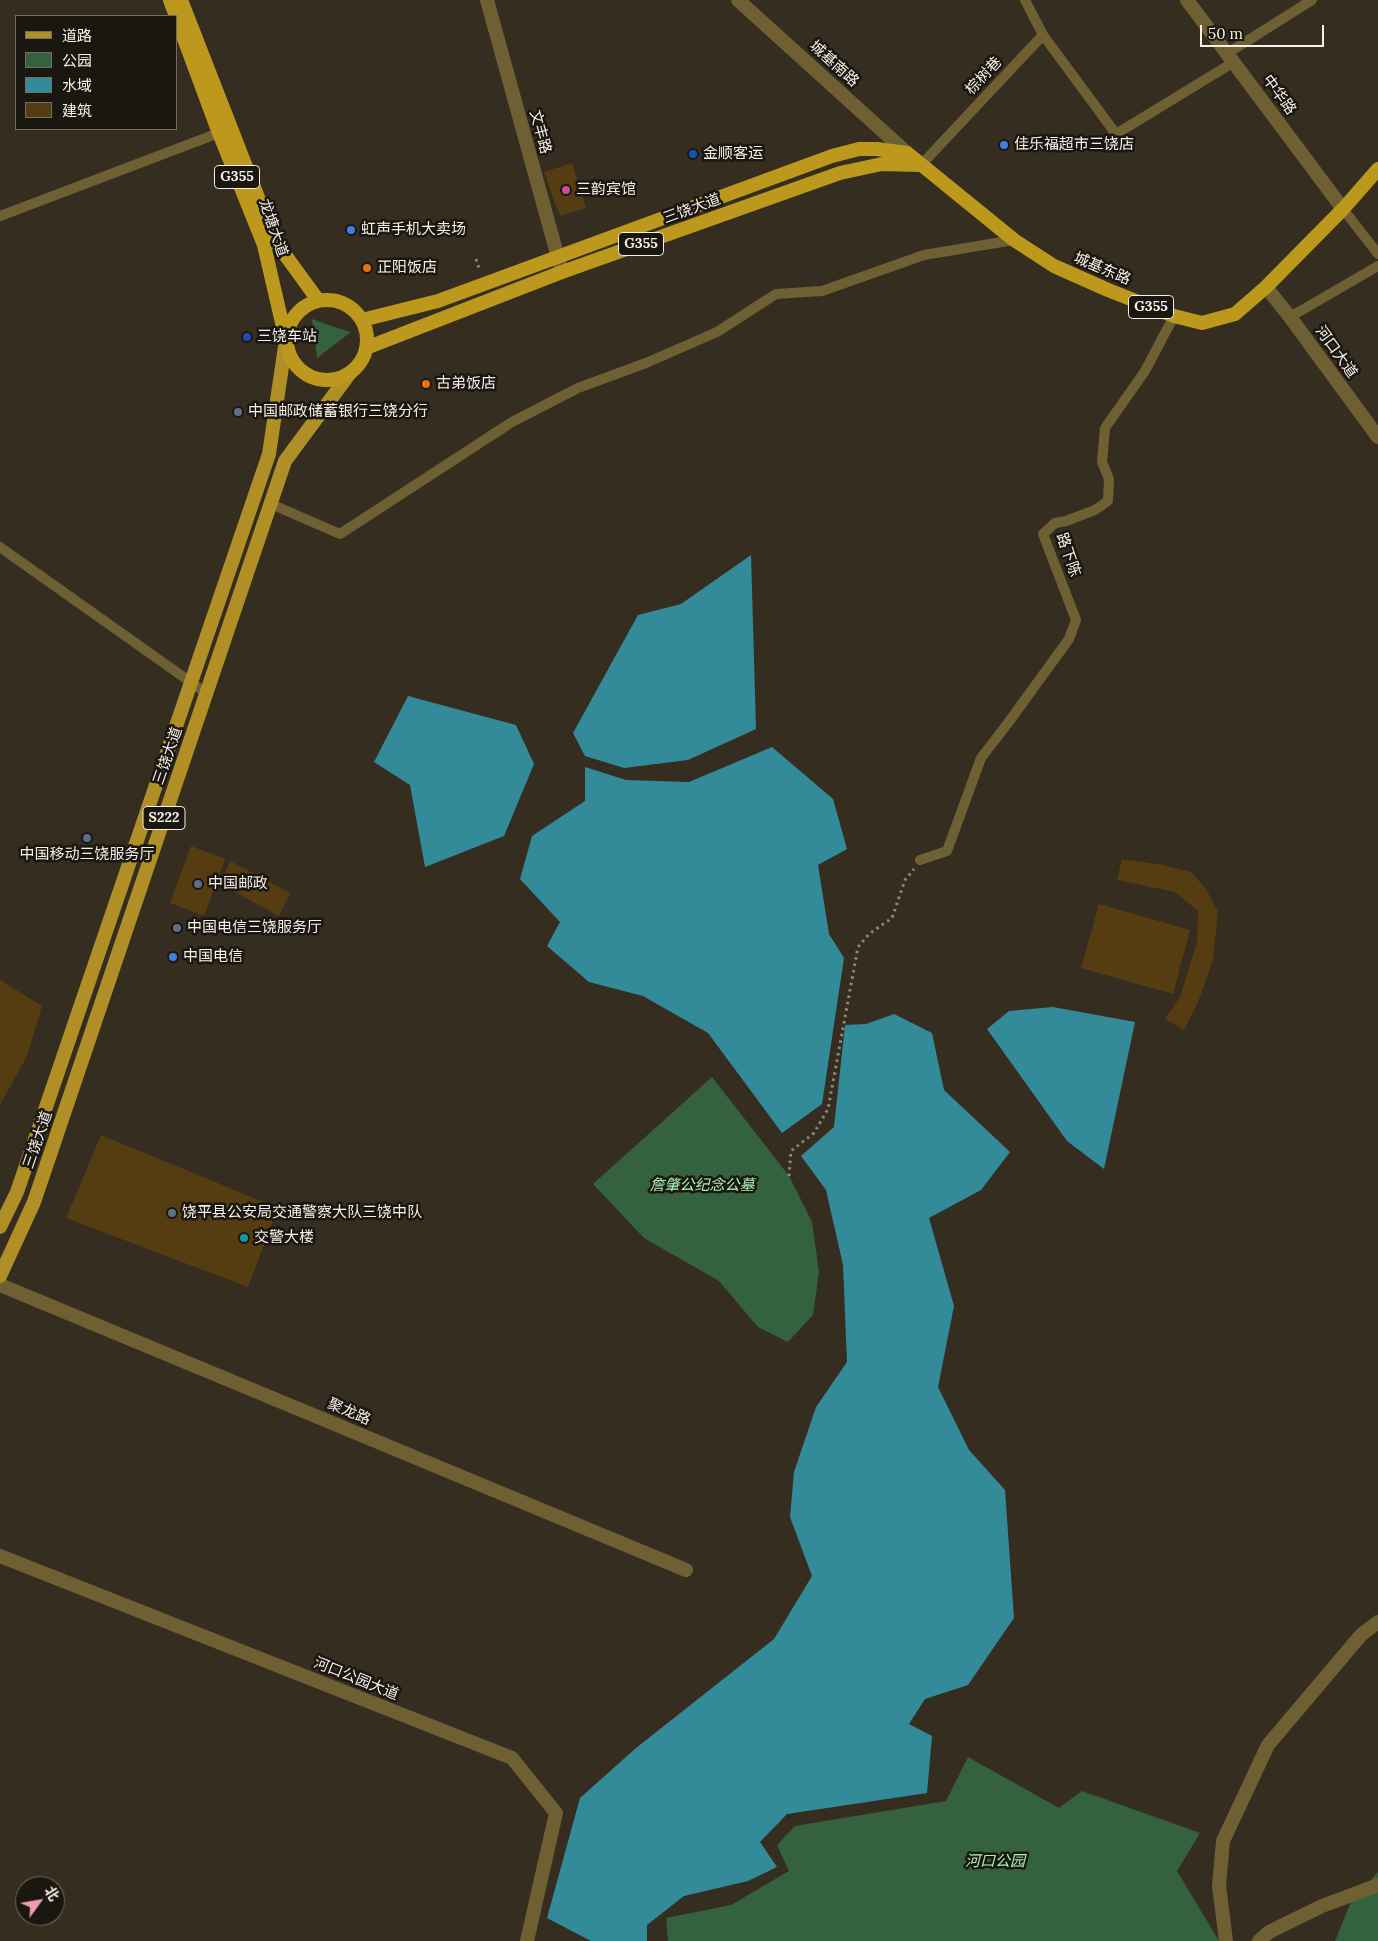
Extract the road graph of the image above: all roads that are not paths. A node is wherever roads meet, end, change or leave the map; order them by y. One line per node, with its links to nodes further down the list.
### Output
1 (170, 0): 8 (highway, 龙塘大道 / G355)
2 (181, 0): 13 (highway, 龙塘大道 / G355)
3 (487, 0): 23 (street, 文丰路)
4 (738, 0): 12 (street, 城基南路)
5 (1025, 0): 10 (lane)
6 (1187, 0): 11 (street, 中华路)
7 (1312, 0): 11 (lane)
8 (175, 15)
9 (178, 22): 13 (highway, 龙塘大道 / G355)
10 (1043, 35): 11 (lane); 16 (lane, 棕树巷)
11 (1231, 57): 18 (street, 中华路)
12 (872, 122): 14 (street); 15 (street, 城基南路)
13 (225, 131): 19 (lane); 21 (highway, 龙塘大道 / G355)
14 (869, 149): 15 (highway, 三饶大道 / G355); 23 (highway, 三饶大道 / G355)
15 (907, 153): 16 (highway, 城基东路 / G355)
16 (921, 165): 20 (highway, 城基东路 / G355); 25 (highway, 三饶大道 / G355)
17 (1378, 169): 18 (highway, 城基东路 / G355)
18 (1343, 209): 22 (lane); 26 (highway, 城基东路 / G355)
19 (0, 216)
20 (1014, 240): 29 (highway, 城基东路 / G355); 39 (lane)
21 (269, 243): 27 (highway, 龙塘大道 / G355); 33 (highway, 龙塘大道 / G355)
22 (1378, 254)
23 (557, 256): 25 (street, 文丰路); 28 (highway, 三饶大道 / G355)
24 (1378, 266): 31 (lane)
25 (562, 272): 30 (highway, 三饶大道 / G355)
26 (1266, 287): 29 (highway, 城基东路 / G355); 31 (street, 河口大道)
27 (318, 300): 32 (highway); 33 (highway)
28 (438, 301): 30 (highway); 32 (highway, 三饶大道 / G355)
29 (1174, 316): 43 (lane, 路下陈)
30 (444, 317): 34 (highway, 三饶大道 / G355)
31 (1290, 317): 36 (street, 河口大道)
32 (362, 320): 34 (highway)
33 (286, 340): 35 (highway, G355); 37 (main road, 三饶大道 / S222)
34 (366, 348): 35 (highway)
35 (350, 373): 38 (main road, 三饶大道 / S222)
36 (1378, 437)
37 (269, 454): 38 (main road); 41 (main road, 三饶大道 / S222)
38 (285, 461): 39 (main road, 三饶大道 / S222)
39 (271, 504): 42 (main road, 三饶大道 / S222)
40 (0, 547): 41 (lane)
41 (191, 682): 42 (lane); 44 (main road, 三饶大道 / S222)
42 (206, 693): 45 (main road, 三饶大道 / S222)
43 (920, 860)
44 (0, 1227)
45 (0, 1276)
46 (0, 1285): 48 (street, 聚龙路)
47 (0, 1556): 51 (street, 河口公园大道)
48 (686, 1570)
49 (1378, 1622): 52 (street)
50 (1378, 1885): 53 (street)
51 (527, 1941)
52 (1226, 1941)
53 (1259, 1941)

